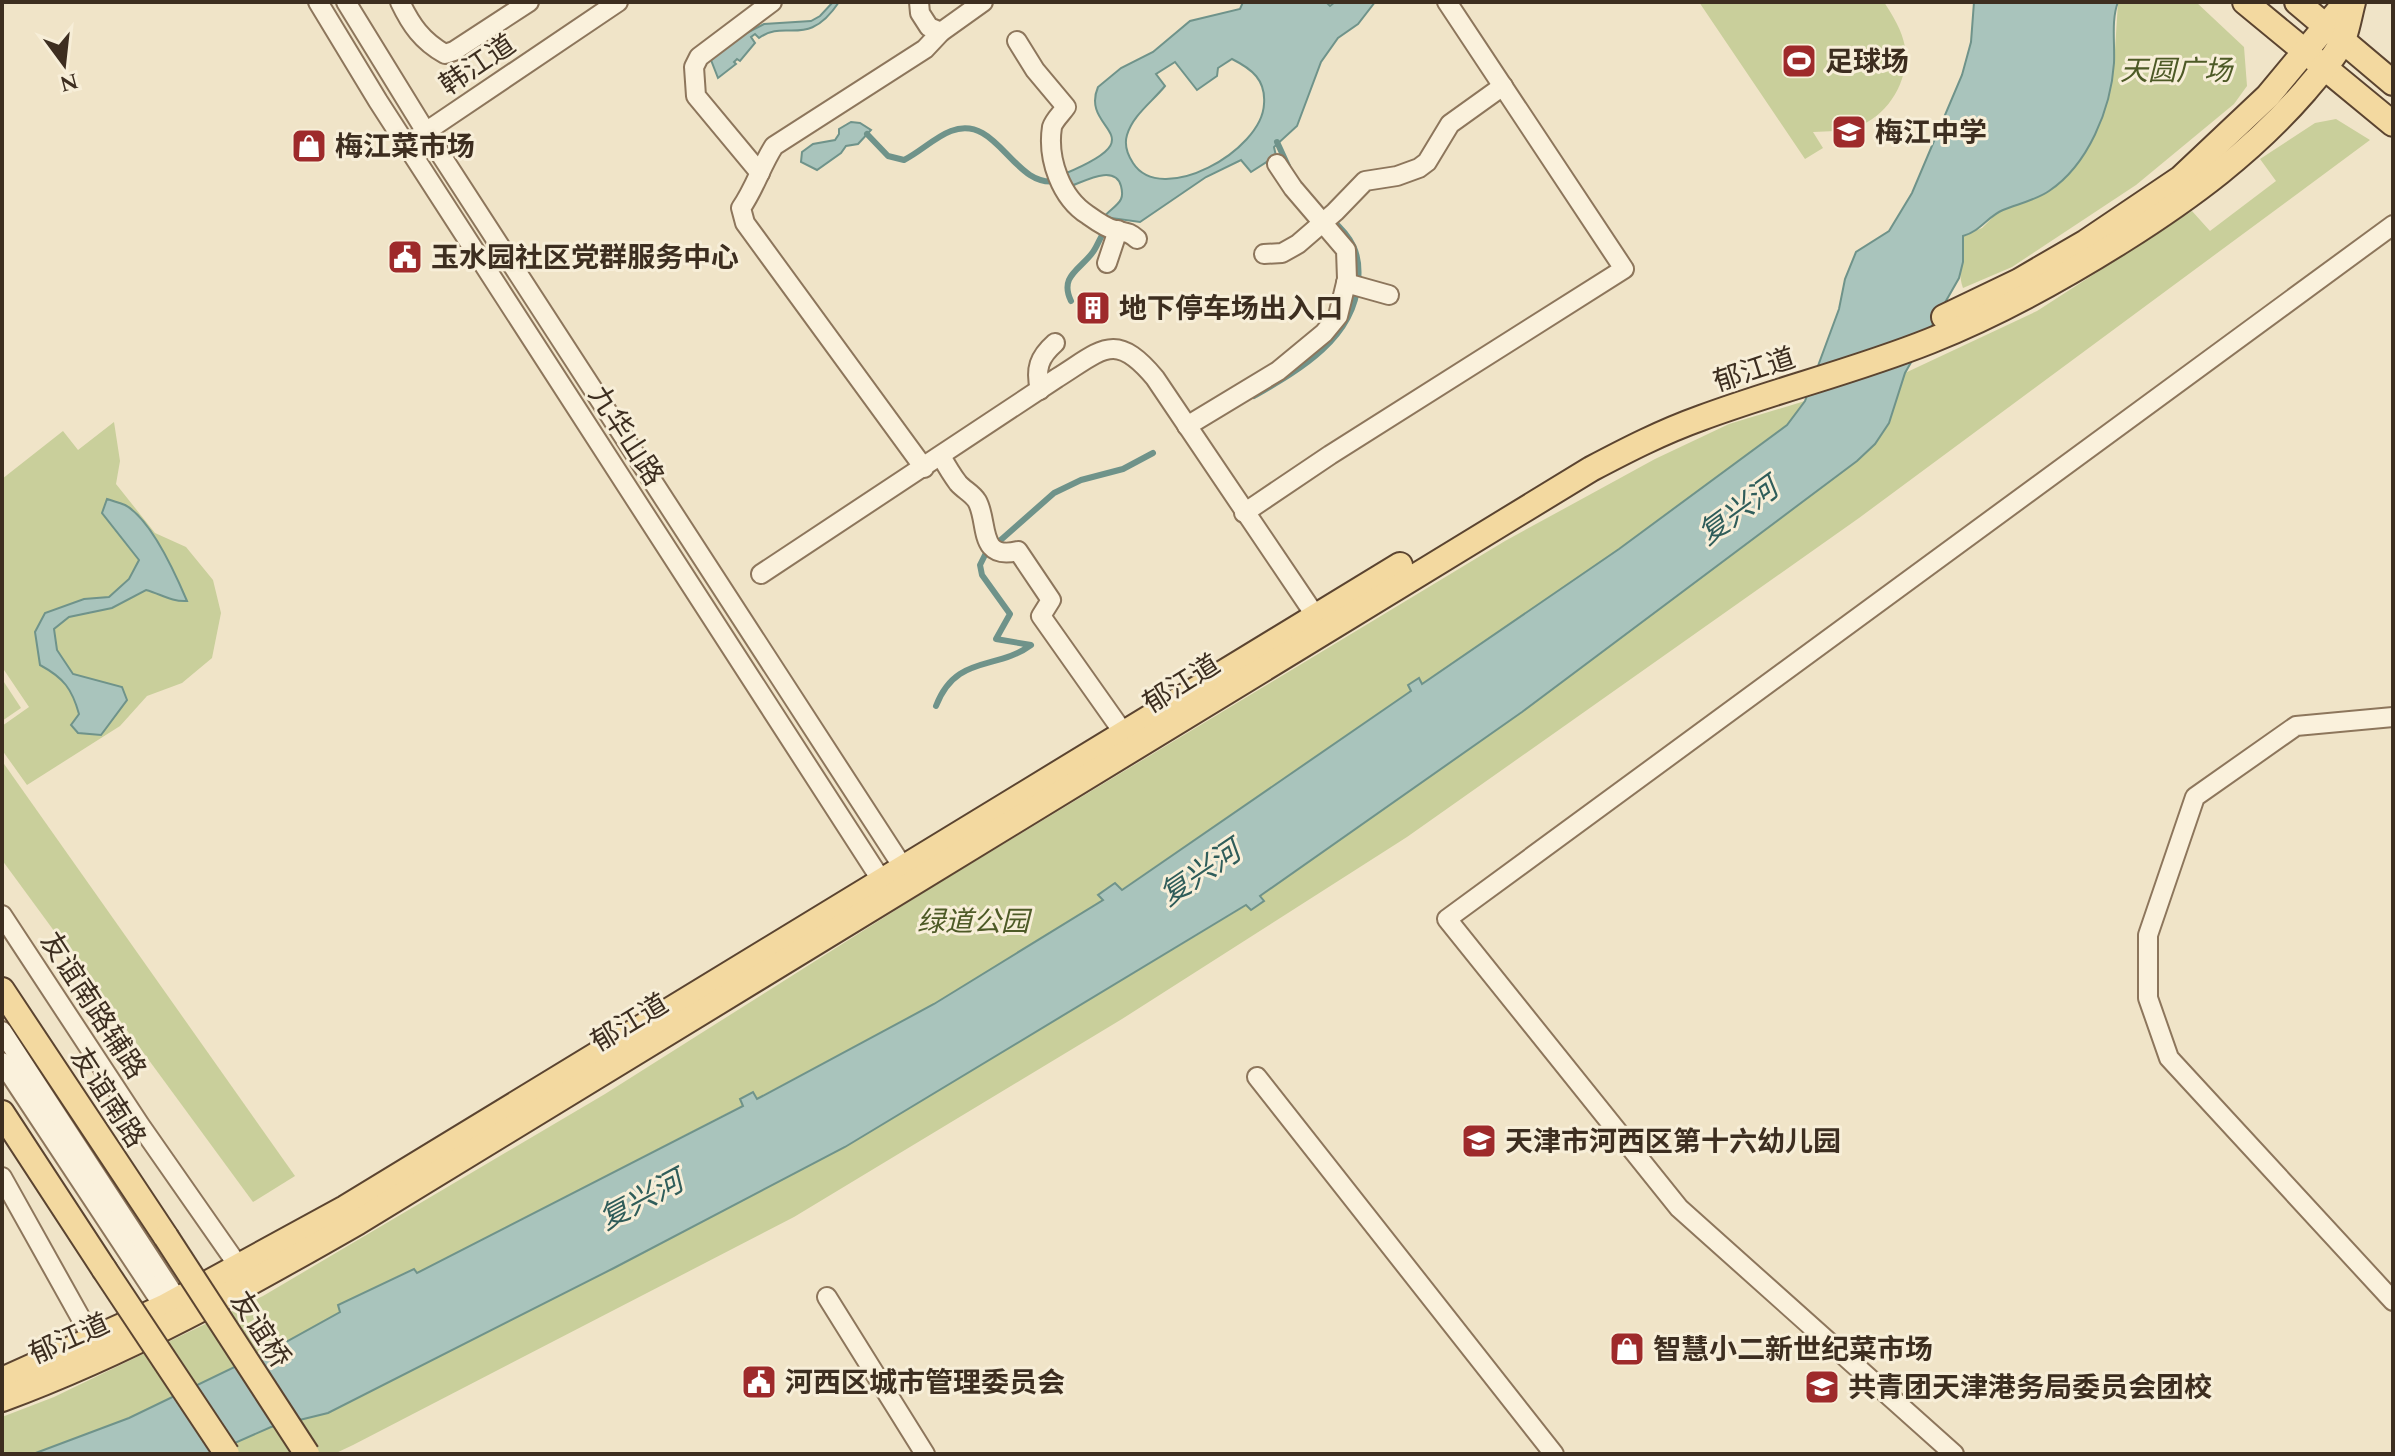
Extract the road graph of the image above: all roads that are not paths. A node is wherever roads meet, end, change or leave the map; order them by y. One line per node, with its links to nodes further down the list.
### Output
1 (318, 2): 23 (street, 九华山路)
2 (346, 2): 22 (street, 九华山路)
3 (400, 2): 4 (street)
4 (529, 2)
5 (618, 2): 22 (street, 韩江道)
6 (772, 2): 25 (street)
7 (919, 2): 14 (street)
8 (983, 2): 14 (street)
9 (1447, 2): 20 (street)
10 (2245, 2): 17 (main road)
11 (2297, 2): 15 (main road)
12 (2346, 2): 15 (main road, 郁江道)
13 (2353, 2): 15 (main road, 郁江道)
14 (941, 32): 25 (street)
15 (2335, 33): 17 (main road, 郁江道); 18 (main road, 郁江道); 19 (main road)
16 (1017, 41): 28 (street)
17 (2305, 52): 18 (main road); 33 (main road, 郁江道)
18 (2324, 68): 21 (main road); 33 (main road, 郁江道)
19 (2393, 83)
20 (1503, 86): 26 (street); 40 (street)
21 (2393, 124)
22 (426, 132): 23 (street, 韩江道); 45 (street, 九华山路)
23 (406, 144): 46 (street, 九华山路)
24 (1277, 164): 26 (street)
25 (760, 173): 39 (street)
26 (1328, 219): 30 (street); 32 (street)
27 (2393, 225): 66 (street)
28 (1111, 228): 29 (street); 31 (street)
29 (1137, 239)
30 (1264, 254)
31 (1107, 263)
32 (1346, 283): 34 (street); 37 (street)
33 (2023, 289): 42 (main road, 郁江道)
34 (1389, 295)
35 (1055, 343): 36 (street)
36 (1040, 390): 37 (street); 38 (street)
37 (1187, 426): 40 (street)
38 (941, 456): 39 (street); 44 (street)
39 (924, 468): 41 (street)
40 (1244, 513): 42 (street)
41 (761, 574)
42 (1320, 623): 44 (main road, 郁江道)
43 (2393, 717): 57 (street)
44 (1129, 740): 45 (main road, 郁江道)
45 (909, 875): 46 (main road, 郁江道)
46 (887, 889): 55 (main road, 郁江道)
47 (2, 915): 55 (street, 友谊南路辅路)
48 (2, 990): 54 (main road, 友谊南路)
49 (2, 1031): 58 (street)
50 (2, 1062): 58 (street)
51 (1257, 1077): 65 (street)
52 (2, 1113): 62 (main road, bridge)
53 (5, 1182): 59 (street)
54 (166, 1237): 63 (main road, 友谊桥, bridge)
55 (245, 1276): 58 (main road, 郁江道)
56 (827, 1297): 64 (street)
57 (2393, 1301)
58 (176, 1311): 59 (main road, 郁江道)
59 (98, 1348): 60 (main road, 郁江道); 61 (main road, 郁江道)
60 (2, 1380)
61 (2, 1399)
62 (227, 1454)
63 (307, 1454)
64 (925, 1454)
65 (1554, 1454)
66 (1954, 1454)

